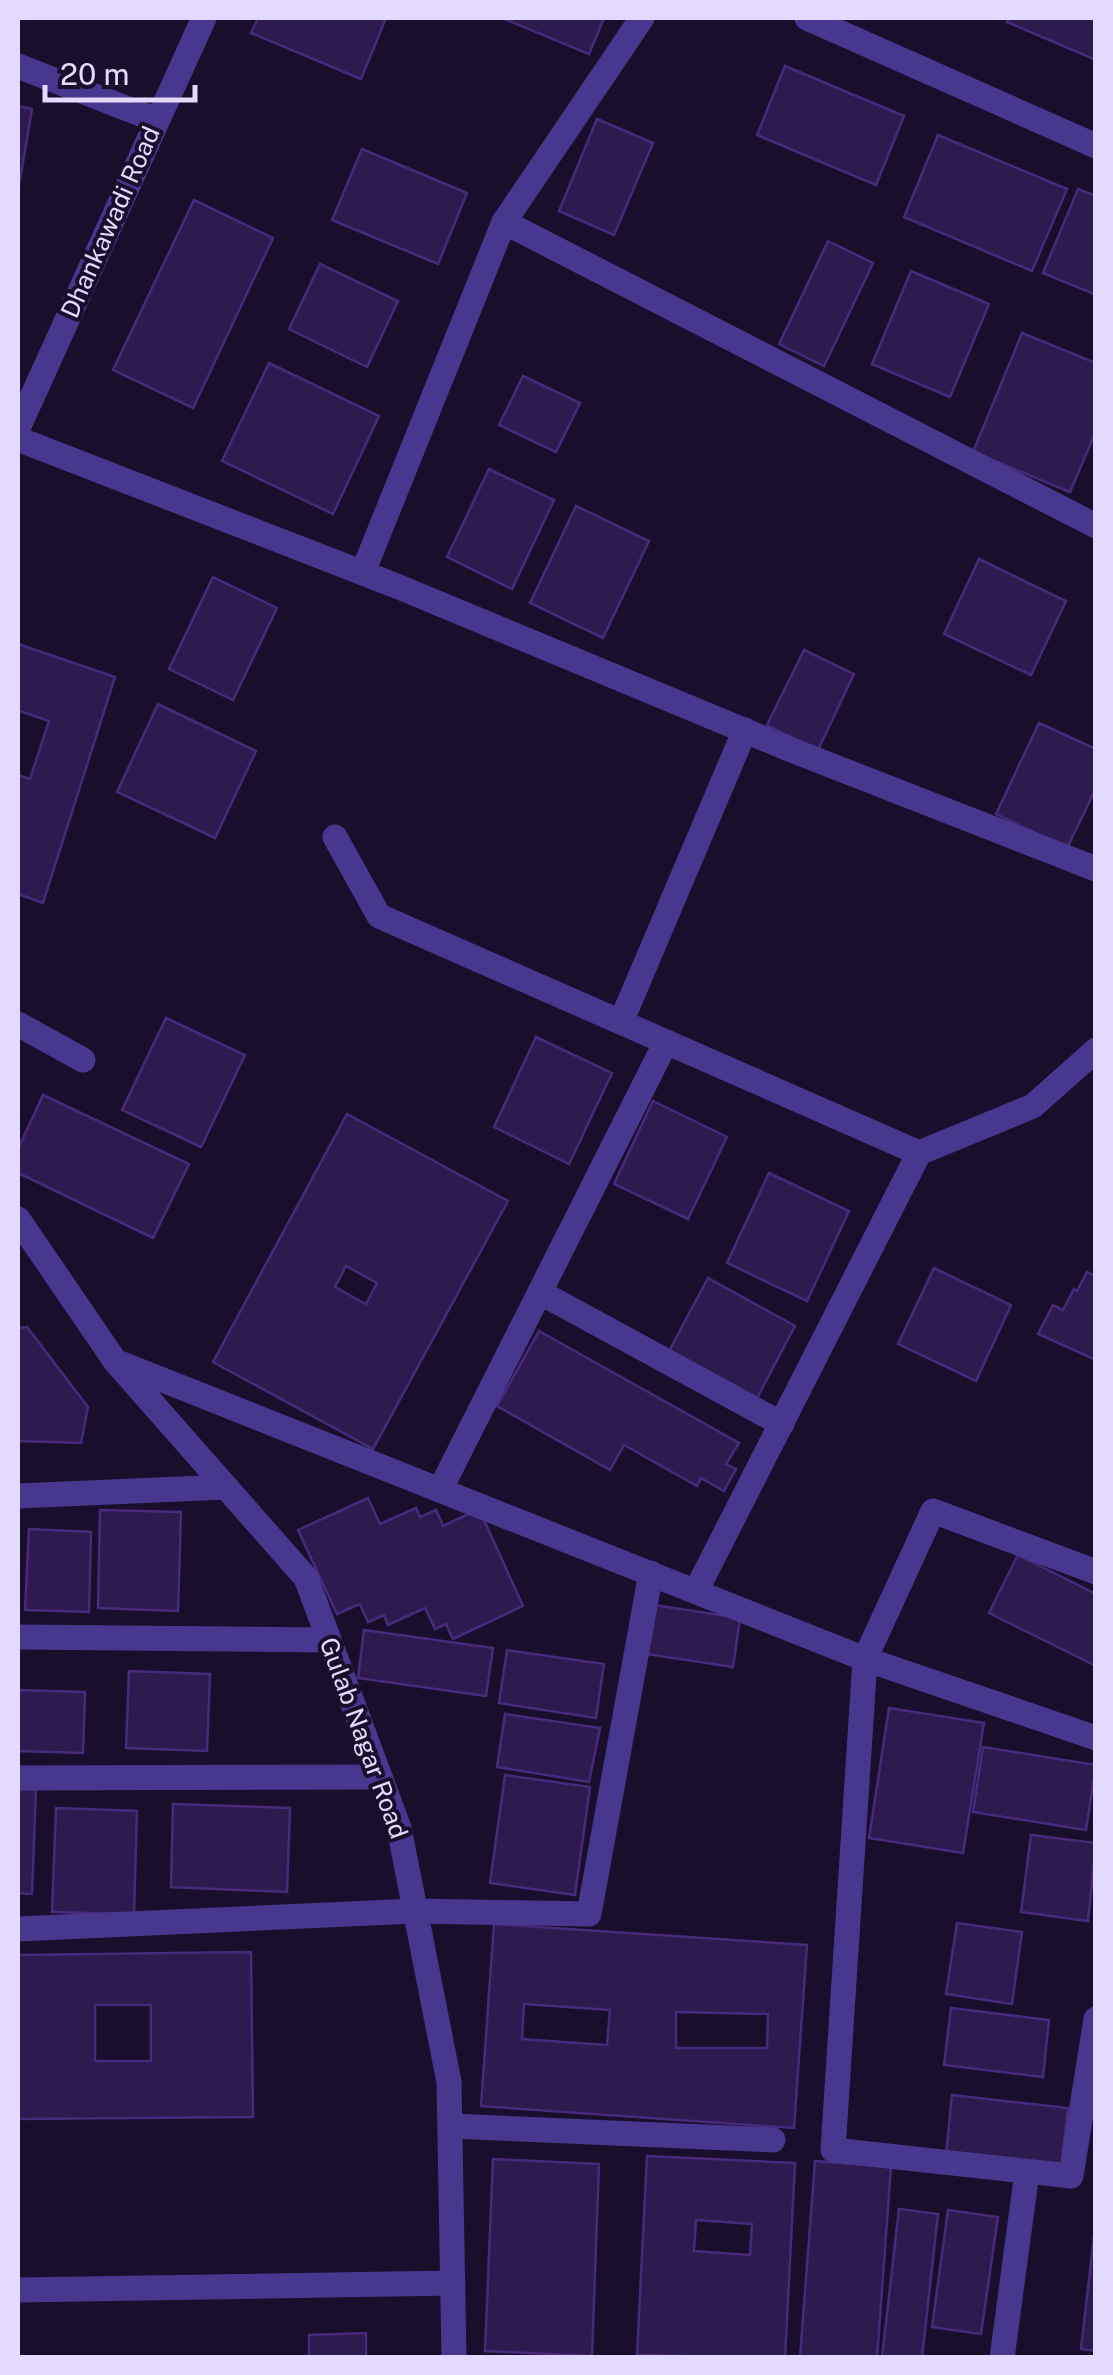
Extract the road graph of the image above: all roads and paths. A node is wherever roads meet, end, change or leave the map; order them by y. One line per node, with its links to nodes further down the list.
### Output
1 (204, 18): 5 (street, Dhankawadi Road)
2 (642, 18): 7 (street)
3 (808, 18): 6 (street)
4 (18, 66): 5 (street)
5 (156, 120): 8 (street, Dhankawadi Road)
6 (1096, 146)
7 (504, 222): 10 (street); 11 (street)
8 (18, 428)
9 (18, 439): 11 (street)
10 (1096, 526)
11 (363, 572): 12 (street)
12 (745, 730): 14 (street); 15 (street)
13 (336, 838): 15 (street)
14 (1096, 869)
15 (621, 1022): 17 (street)
16 (18, 1024): 19 (street)
17 (666, 1042): 20 (street); 22 (street)
18 (1096, 1050): 20 (street)
19 (83, 1060)
20 (919, 1153): 24 (street)
21 (18, 1219): 23 (street, Gulab Nagar Road)
22 (542, 1294): 24 (street); 26 (street)
23 (115, 1361): 25 (street, Gulab Nagar Road); 26 (street)
24 (782, 1424): 30 (street)
25 (226, 1487): 27 (street); 32 (street, Gulab Nagar Road)
26 (440, 1490): 29 (street)
27 (18, 1496)
28 (1096, 1572): 33 (street)
29 (651, 1573): 30 (street); 37 (street)
30 (696, 1591): 33 (street)
31 (18, 1637): 32 (street)
32 (329, 1640): 35 (street, Gulab Nagar Road)
33 (865, 1659): 34 (street); 42 (street)
34 (1096, 1738)
35 (380, 1776): 36 (street); 37 (street, Gulab Nagar Road)
36 (18, 1778)
37 (415, 1912): 38 (street); 40 (street, Gulab Nagar Road)
38 (18, 1929)
39 (1096, 2018): 42 (street)
40 (452, 2126): 41 (street); 43 (street, Gulab Nagar Road)
41 (773, 2140)
42 (1027, 2172): 46 (street)
43 (452, 2283): 44 (street); 45 (street, Gulab Nagar Road)
44 (18, 2290)
45 (454, 2358)
46 (1002, 2358)

